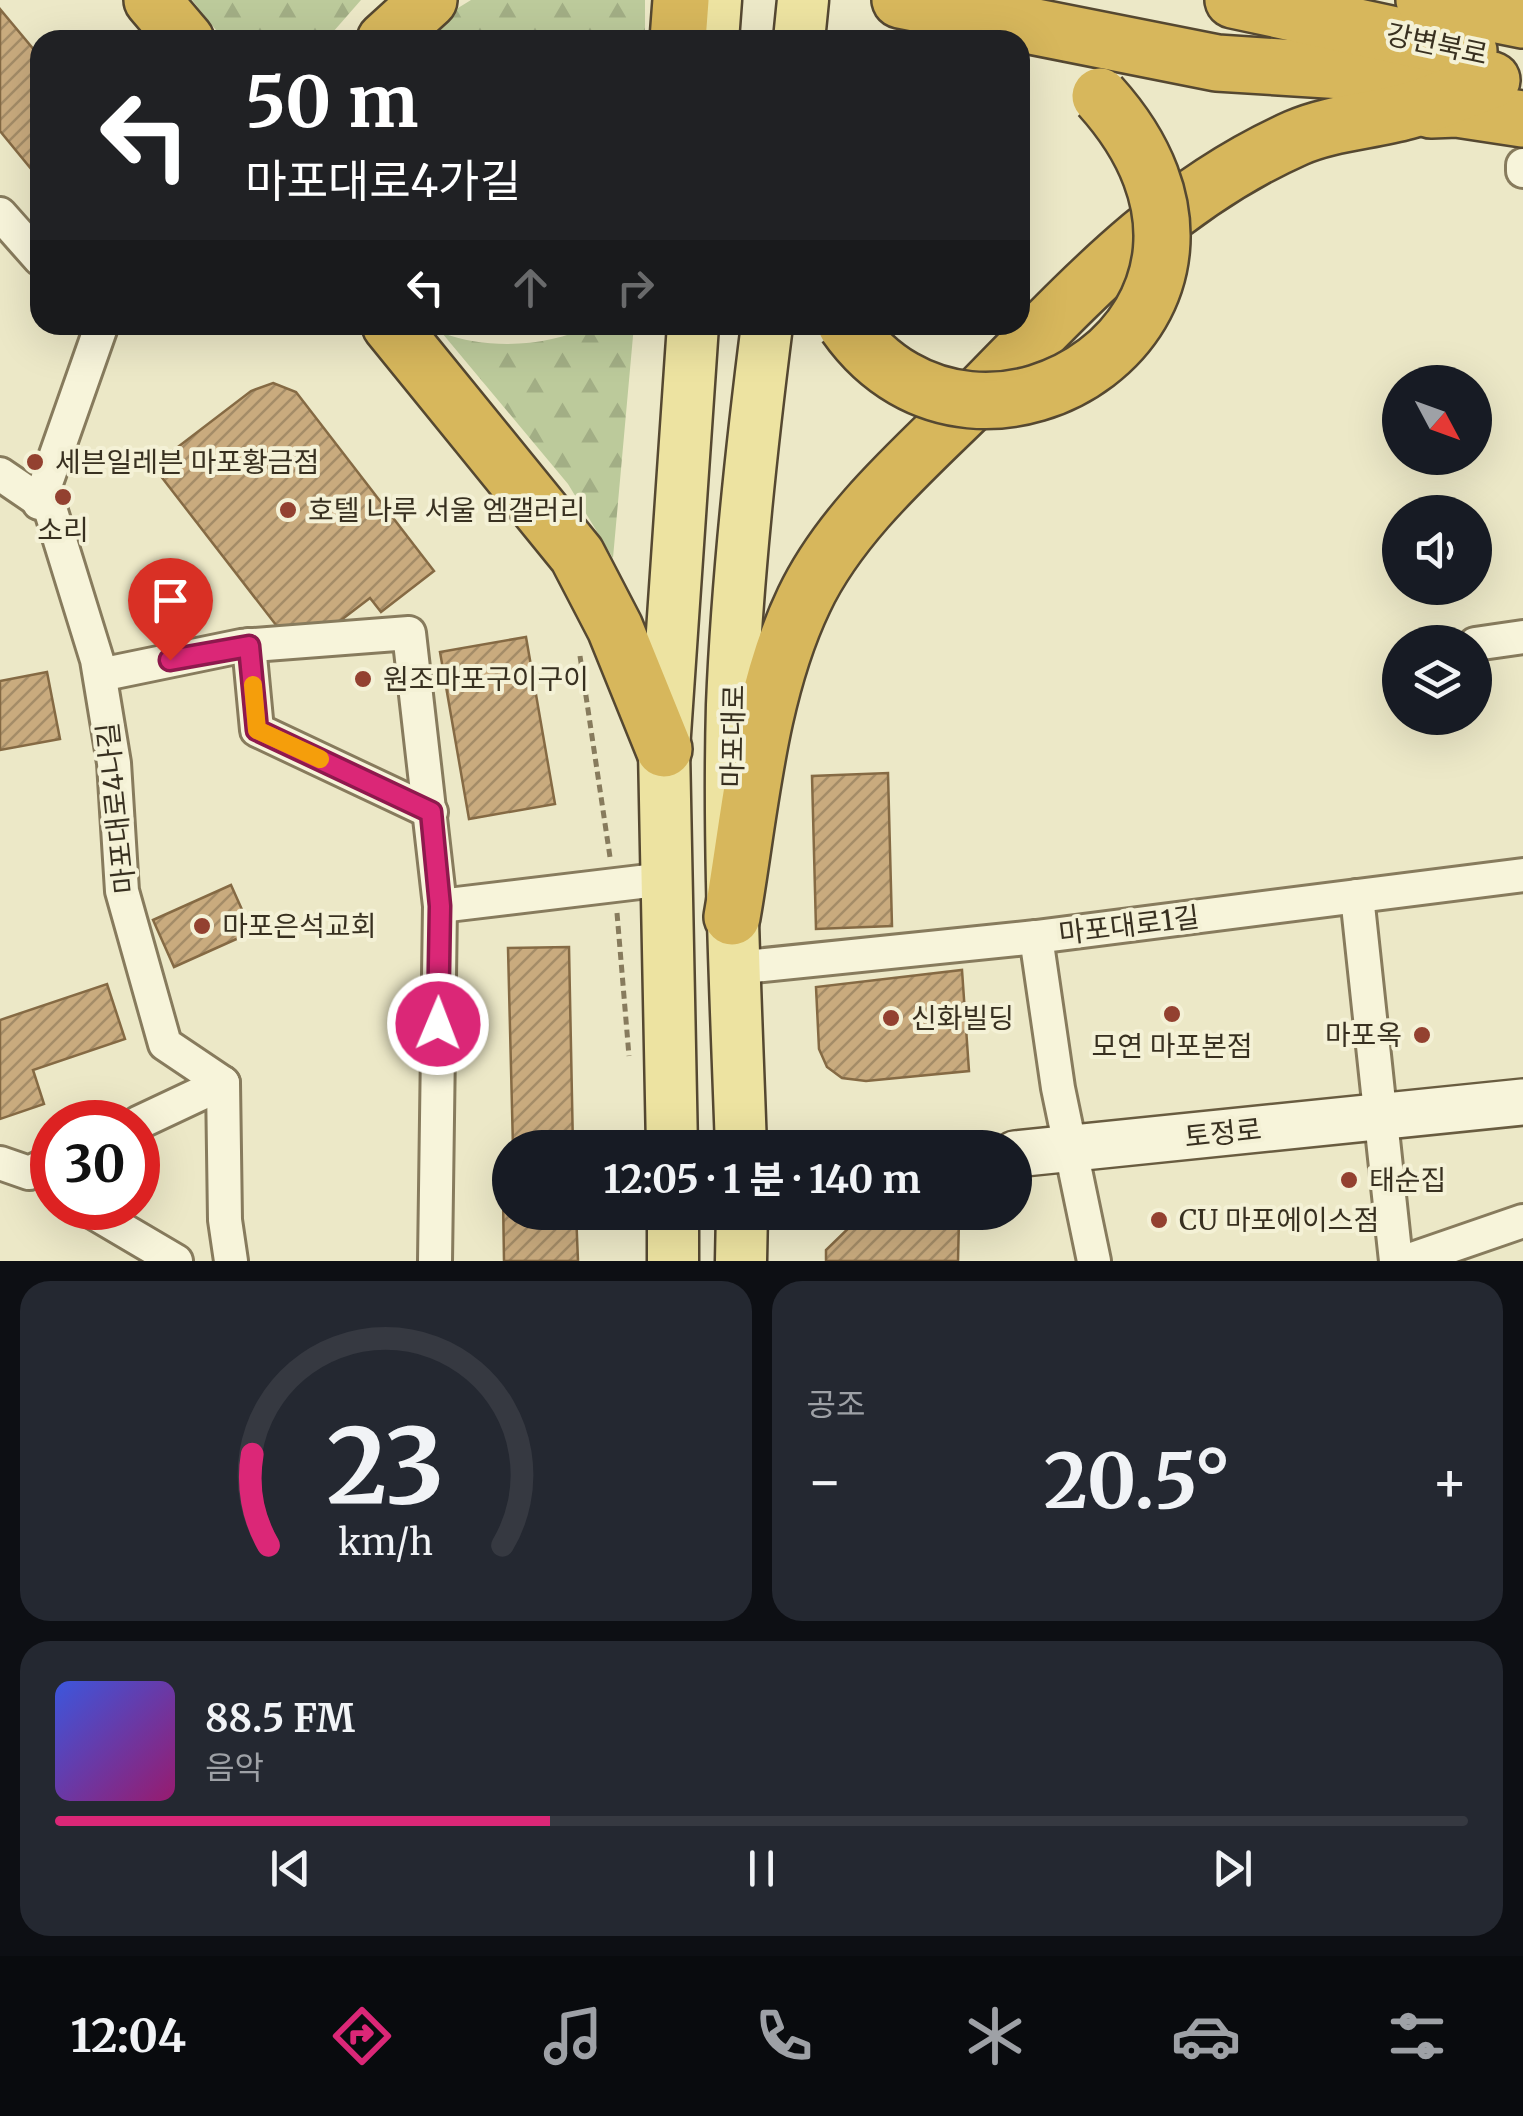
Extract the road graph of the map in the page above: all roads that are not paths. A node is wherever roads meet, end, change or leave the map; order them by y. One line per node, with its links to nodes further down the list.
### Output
1 (119, 0): 12 (highway)
2 (152, 0): 13 (highway)
3 (429, 0): 14 (highway)
4 (681, 0): 15 (highway)
5 (716, 0): 16 (main road)
6 (803, 0): 17 (main road)
7 (900, 0): 10 (highway)
8 (1233, 0): 20 (highway, 강변북로)
9 (1424, 0): 11 (highway)
10 (953, 12): 18 (highway); 20 (highway)
11 (1523, 20)
12 (144, 30)
13 (178, 30)
14 (395, 30)
15 (679, 30)
16 (714, 30)
17 (800, 30)
18 (988, 30)
19 (1030, 51): 28 (highway, bridge)
20 (1515, 84): 43 (highway)
21 (0, 214): 22 (street)
22 (30, 248)
23 (99, 335): 31 (street)
24 (398, 335): 29 (highway)
25 (422, 335): 29 (highway)
26 (692, 335): 36 (main road)
27 (765, 335): 43 (main road, 마포대로)
28 (855, 335)
29 (475, 425): 36 (highway)
30 (0, 474): 31 (street, 마포대로4나길)
31 (39, 502): 35 (street, 마포대로4나길)
32 (1523, 637): 33 (street)
33 (1492, 642)
34 (249, 646): 35 (street); 37 (street); 37 (street)
35 (100, 675): 44 (street, 마포대로4나길)
36 (664, 749): 39 (main road)
37 (431, 812): 41 (street)
38 (1523, 874): 40 (street, 마포대로1길)
39 (665, 879): 41 (street); 48 (main road)
40 (1357, 896): 42 (street, 마포대로1길); 47 (street)
41 (440, 906): 58 (street)
42 (1036, 937): 43 (street, 마포대로1길); 50 (street)
43 (734, 942): 49 (main road, 마포대로)
44 (224, 1083): 46 (street); 57 (street)
45 (1523, 1102): 47 (main road, 토정로)
46 (160, 1112)
47 (1377, 1118): 50 (main road, 토정로); 62 (street)
48 (672, 1130)
49 (740, 1130)
50 (1070, 1148): 51 (main road, 토정로); 61 (street)
51 (1032, 1152)
52 (1523, 1221): 63 (street)
53 (123, 1230): 56 (street)
54 (673, 1230): 59 (main road)
55 (742, 1230): 60 (main road)
56 (176, 1261)
57 (231, 1261)
58 (435, 1261)
59 (672, 1261)
60 (741, 1261)
61 (1094, 1261)
62 (1396, 1261)
63 (1406, 1261)

